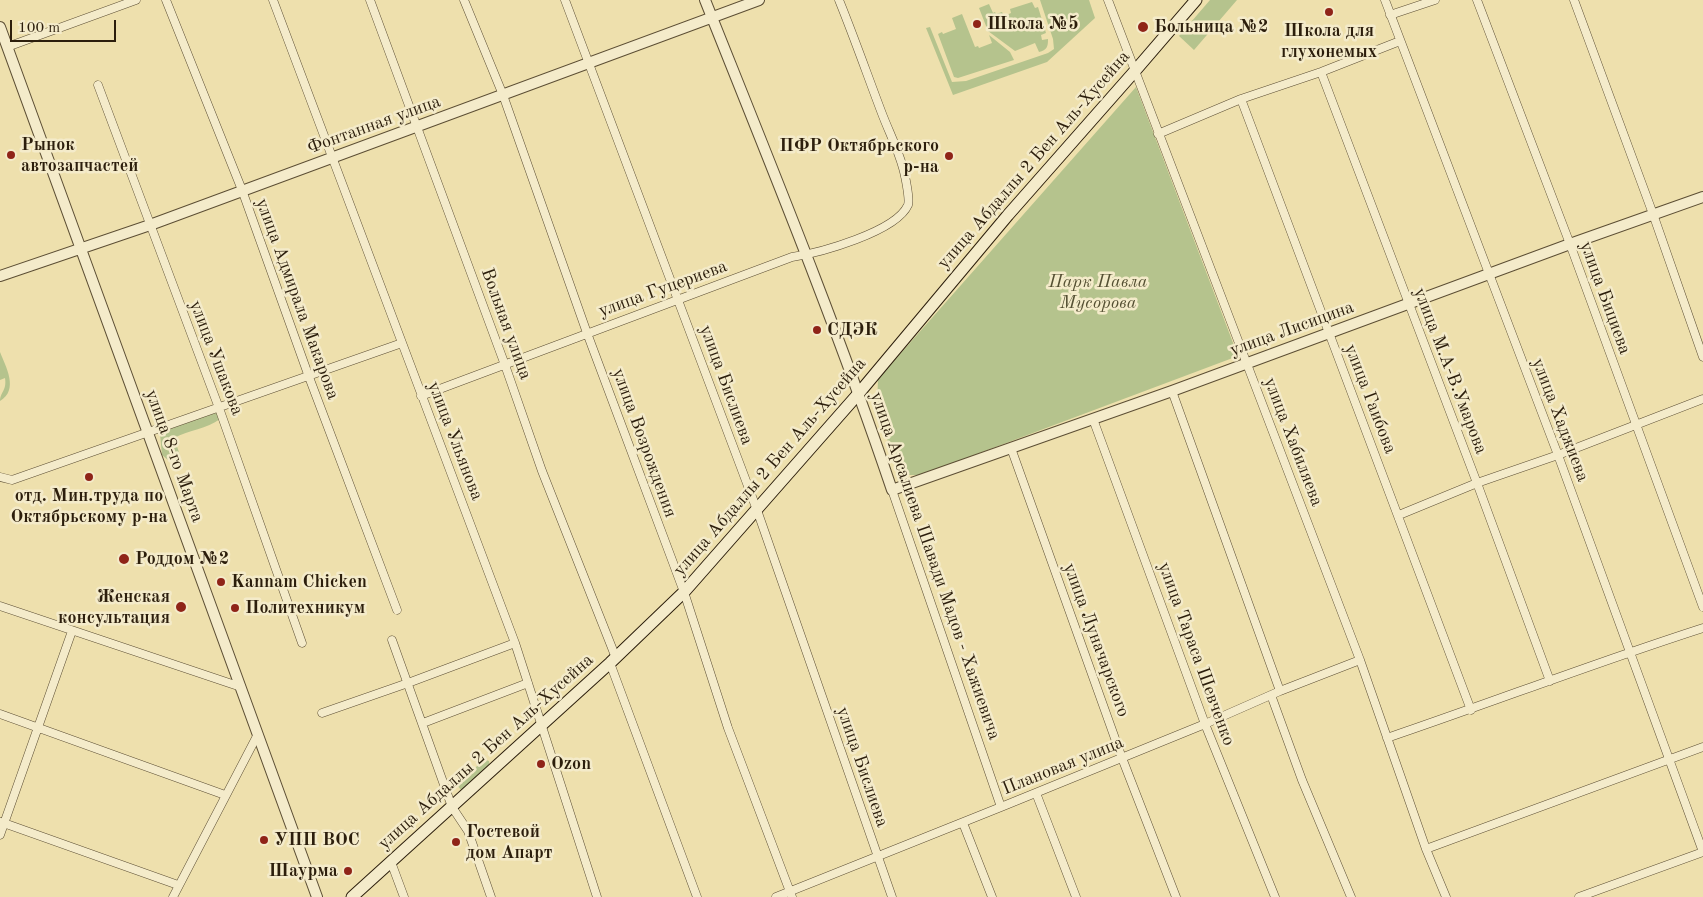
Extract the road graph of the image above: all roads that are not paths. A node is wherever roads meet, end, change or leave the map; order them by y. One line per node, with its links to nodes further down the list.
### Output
1 (136, 0): 20 (street)
2 (166, 0): 30 (street, улица Адмирала Макарова)
3 (273, 0): 29 (street, улица Ульянова)
4 (370, 0): 27 (street, Вольная улица)
5 (464, 0): 25 (street, улица Возрождения)
6 (565, 0): 21 (street, улица Бислиева)
7 (705, 0): 17 (street, улица Арсалиева Шавади Мадов - Хажиевича)
8 (758, 0): 17 (street, Фонтанная улица)
9 (839, 0): 36 (street, улица Гуцериева)
10 (1108, 0): 22 (street, улица Хабиляева)
11 (1196, 0): 22 (main road, улица Абдаллы 2 Бен Аль-Хусейна)
12 (1385, 0): 16 (street, улица Хаджиева)
13 (1435, 0): 16 (street)
14 (1478, 0): 34 (street, улица Бициева)
15 (1574, 0): 32 (street)
16 (1390, 14): 19 (street, улица Хаджиева)
17 (712, 18): 21 (street, Фонтанная улица); 36 (street, улица Арсалиева Шавади Мадов - Хажиевича)
18 (0, 27): 20 (street, улица 8-го Марта)
19 (1400, 41): 23 (street); 37 (street, улица Хаджиева)
20 (7, 47): 35 (street, улица 8-го Марта)
21 (588, 62): 25 (street, Фонтанная улица); 39 (street, улица Бислиева)
22 (1134, 72): 28 (street, улица Хабиляева); 49 (main road, улица Абдаллы 2 Бен Аль-Хусейна)
23 (1322, 72): 26 (street); 40 (street, улица М.А-В.Умарова)
24 (98, 85): 33 (street, улица Ушакова)
25 (503, 95): 27 (street, Фонтанная улица); 41 (street, улица Возрождения)
26 (1241, 99): 28 (street); 42 (street, улица Гаибова)
27 (416, 127): 29 (street, Фонтанная улица); 46 (street, Вольная улица)
28 (1158, 134): 45 (street, улица Хабиляева)
29 (333, 157): 30 (street, Фонтанная улица); 43 (street, улица Ульянова)
30 (242, 190): 33 (street, Фонтанная улица); 47 (street, улица Адмирала Макарова)
31 (1703, 197): 32 (street, улица Лисицина)
32 (1653, 214): 34 (street, улица Лисицина); 44 (street)
33 (150, 225): 35 (street, Фонтанная улица); 52 (street, улица Ушакова)
34 (1570, 244): 37 (street, улица Лисицина); 54 (street, улица Бициева)
35 (80, 248): 38 (street, Фонтанная улица); 55 (street, улица 8-го Марта)
36 (806, 255): 39 (street, улица Гуцериева); 49 (street, улица Арсалиева Шавади Мадов - Хажиевича)
37 (1489, 275): 40 (street, улица Лисицина); 57 (street, улица Хаджиева)
38 (0, 276)
39 (678, 300): 41 (street, улица Гуцериева); 61 (street, улица Бислиева)
40 (1408, 304): 42 (street, улица Лисицина); 59 (street, улица М.А-В.Умарова)
41 (587, 333): 46 (street, улица Гуцериева); 63 (street, улица Возрождения)
42 (1328, 333): 45 (street, улица Лисицина); 62 (street, улица Гаибова)
43 (402, 344): 47 (street); 50 (street, улица Ульянова)
44 (1703, 357)
45 (1247, 364): 48 (street, улица Лисицина); 74 (street, улица Хабиляева)
46 (506, 365): 50 (street, улица Гуцериева); 73 (street, Вольная улица)
47 (309, 377): 52 (street); 66 (street, улица Адмирала Макарова)
48 (1172, 391): 53 (street, улица Лисицина); 79 (street)
49 (859, 393): 60 (street, улица Арсалиева Шавади Мадов - Хажиевича); 61 (main road, улица Абдаллы 2 Бен Аль-Хусейна)
50 (421, 396): 71 (street, улица Ульянова)
51 (1703, 400): 54 (street)
52 (219, 408): 55 (street); 70 (street, улица Ушакова)
53 (1093, 419): 56 (street, улица Лисицина); 85 (street, улица Тараса Шевченко)
54 (1636, 425): 57 (street); 65 (street, улица Бициева)
55 (148, 432): 58 (street); 78 (street, улица 8-го Марта)
56 (1011, 448): 60 (street, улица Лисицина); 91 (street, улица Луначарского)
57 (1558, 455): 59 (street); 72 (street, улица Хаджиева)
58 (0, 477)
59 (1477, 483): 62 (street); 75 (street, улица М.А-В.Умарова)
60 (892, 490): 96 (street, улица Арсалиева Шавади Мадов - Хажиевича)
61 (756, 510): 63 (main road, улица Абдаллы 2 Бен Аль-Хусейна); 102 (street, улица Бислиева)
62 (1399, 515): 81 (street, улица Гаибова)
63 (684, 592): 73 (main road, улица Абдаллы 2 Бен Аль-Хусейна); 105 (street, улица Возрождения)
64 (0, 606): 68 (street)
65 (1703, 607)
66 (397, 610)
67 (1703, 628): 72 (street)
68 (72, 631): 78 (street); 87 (street)
69 (392, 640): 76 (street)
70 (302, 643)
71 (515, 643): 76 (street); 77 (street, улица Ульянова)
72 (1629, 651): 75 (street); 92 (street, улица Хаджиева)
73 (613, 660): 86 (main road, улица Абдаллы 2 Бен Аль-Хусейна); 112 (street, Вольная улица)
74 (1360, 660): 79 (street, Плановая улица); 89 (street, улица Хабиляева)
75 (1550, 681): 81 (street)
76 (408, 683): 82 (street); 84 (street)
77 (528, 683): 84 (street); 86 (street, улица Ульянова)
78 (241, 687): 88 (street, улица 8-го Марта)
79 (1280, 691): 80 (street, Плановая улица)
80 (1271, 695): 85 (street, Плановая улица); 119 (street)
81 (1471, 710): 89 (street)
82 (322, 713)
83 (0, 714): 87 (street)
84 (423, 723): 95 (street)
85 (1205, 724): 91 (street, Плановая улица); 118 (street, улица Тараса Шевченко)
86 (542, 725): 95 (main road, улица Абдаллы 2 Бен Аль-Хусейна); 111 (street, улица Ульянова)
87 (39, 728): 94 (street); 97 (street)
88 (258, 734): 94 (street); 107 (street, улица 8-го Марта)
89 (1387, 738): 100 (street, улица Хабиляева)
90 (1703, 747): 92 (street)
91 (1122, 758): 93 (street, Плановая улица); 117 (street, улица Луначарского)
92 (1669, 759): 100 (street); 101 (street, улица Хаджиева)
93 (1036, 793): 96 (street, Плановая улица); 116 (street)
94 (224, 795): 104 (street)
95 (452, 807): 103 (main road, улица Абдаллы 2 Бен Аль-Хусейна); 110 (street)
96 (1001, 807): 98 (street, Плановая улица)
97 (2, 822): 99 (street); 104 (street)
98 (962, 823): 102 (street, Плановая улица); 115 (street)
99 (0, 835)
100 (1426, 849): 120 (street, улица Хабиляева)
101 (1703, 852): 121 (street)
102 (878, 857): 105 (street, Плановая улица); 114 (street, улица Бислиева)
103 (391, 862): 108 (main road, улица Абдаллы 2 Бен Аль-Хусейна); 109 (street)
104 (178, 885): 106 (street)
105 (791, 894): 113 (street, Плановая улица)
106 (173, 897)
107 (317, 897)
108 (352, 897)
109 (404, 897)
110 (491, 897)
111 (597, 897)
112 (697, 897)
113 (776, 897)
114 (892, 897)
115 (992, 897)
116 (1076, 897)
117 (1176, 897)
118 (1275, 897)
119 (1351, 897)
120 (1446, 897)
121 (1579, 897)

